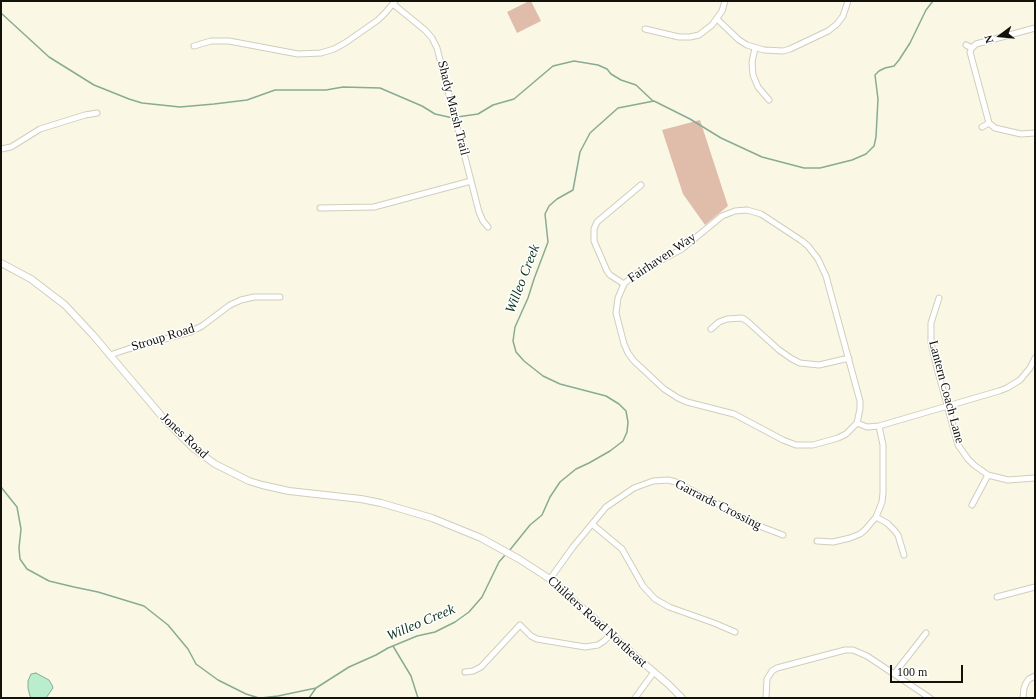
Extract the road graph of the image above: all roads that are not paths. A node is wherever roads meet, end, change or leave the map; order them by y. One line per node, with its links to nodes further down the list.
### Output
1 (724, 1): 4 (street)
2 (848, 1): 9 (street)
3 (394, 2): 8 (street); 17 (street, Shady Marsh Trail)
4 (717, 19): 5 (street); 9 (street)
5 (645, 28)
6 (1035, 28): 10 (street)
7 (966, 45): 10 (street)
8 (194, 46)
9 (755, 48): 11 (street)
10 (972, 48): 13 (street)
11 (770, 100)
12 (97, 113): 16 (street)
13 (989, 123): 14 (street); 15 (street)
14 (982, 128)
15 (1035, 133)
16 (1, 149)
17 (471, 181): 19 (street); 20 (street, Shady Marsh Trail)
18 (641, 185): 22 (street)
19 (320, 208)
20 (488, 227)
21 (1, 264): 26 (street, Jones Road)
22 (624, 284): 27 (street, Fairhaven Way); 30 (street, Fairhaven Way)
23 (280, 297): 26 (street, Stroup Road)
24 (939, 298): 29 (street, Lantern Coach Lane)
25 (711, 329): 27 (street)
26 (110, 355): 39 (street, Jones Road)
27 (849, 358): 30 (street, Fairhaven Way)
28 (1035, 358): 29 (street)
29 (947, 406): 31 (street); 32 (street, Lantern Coach Lane)
30 (857, 423): 31 (street)
31 (879, 426): 35 (street)
32 (988, 475): 33 (street, Lantern Coach Lane); 34 (street)
33 (1035, 478)
34 (972, 505)
35 (876, 517): 38 (street); 40 (street)
36 (592, 524): 37 (street, Garrards Crossing); 41 (street, Garrards Crossing); 44 (street)
37 (783, 535)
38 (817, 541)
39 (508, 552): 41 (street, Childers Road Northeast)
40 (904, 555)
41 (550, 579): 46 (street, Childers Road Northeast)
42 (1035, 587): 43 (street)
43 (997, 597)
44 (735, 632)
45 (926, 633): 49 (street)
46 (611, 634): 47 (street); 48 (street, Childers Road Northeast)
47 (465, 672)
48 (654, 672): 51 (street); 52 (street, Childers Road Northeast)
49 (894, 674): 53 (street); 54 (street)
50 (1035, 676): 55 (street)
51 (635, 698)
52 (682, 698)
53 (766, 698)
54 (930, 698)
55 (1024, 698)

